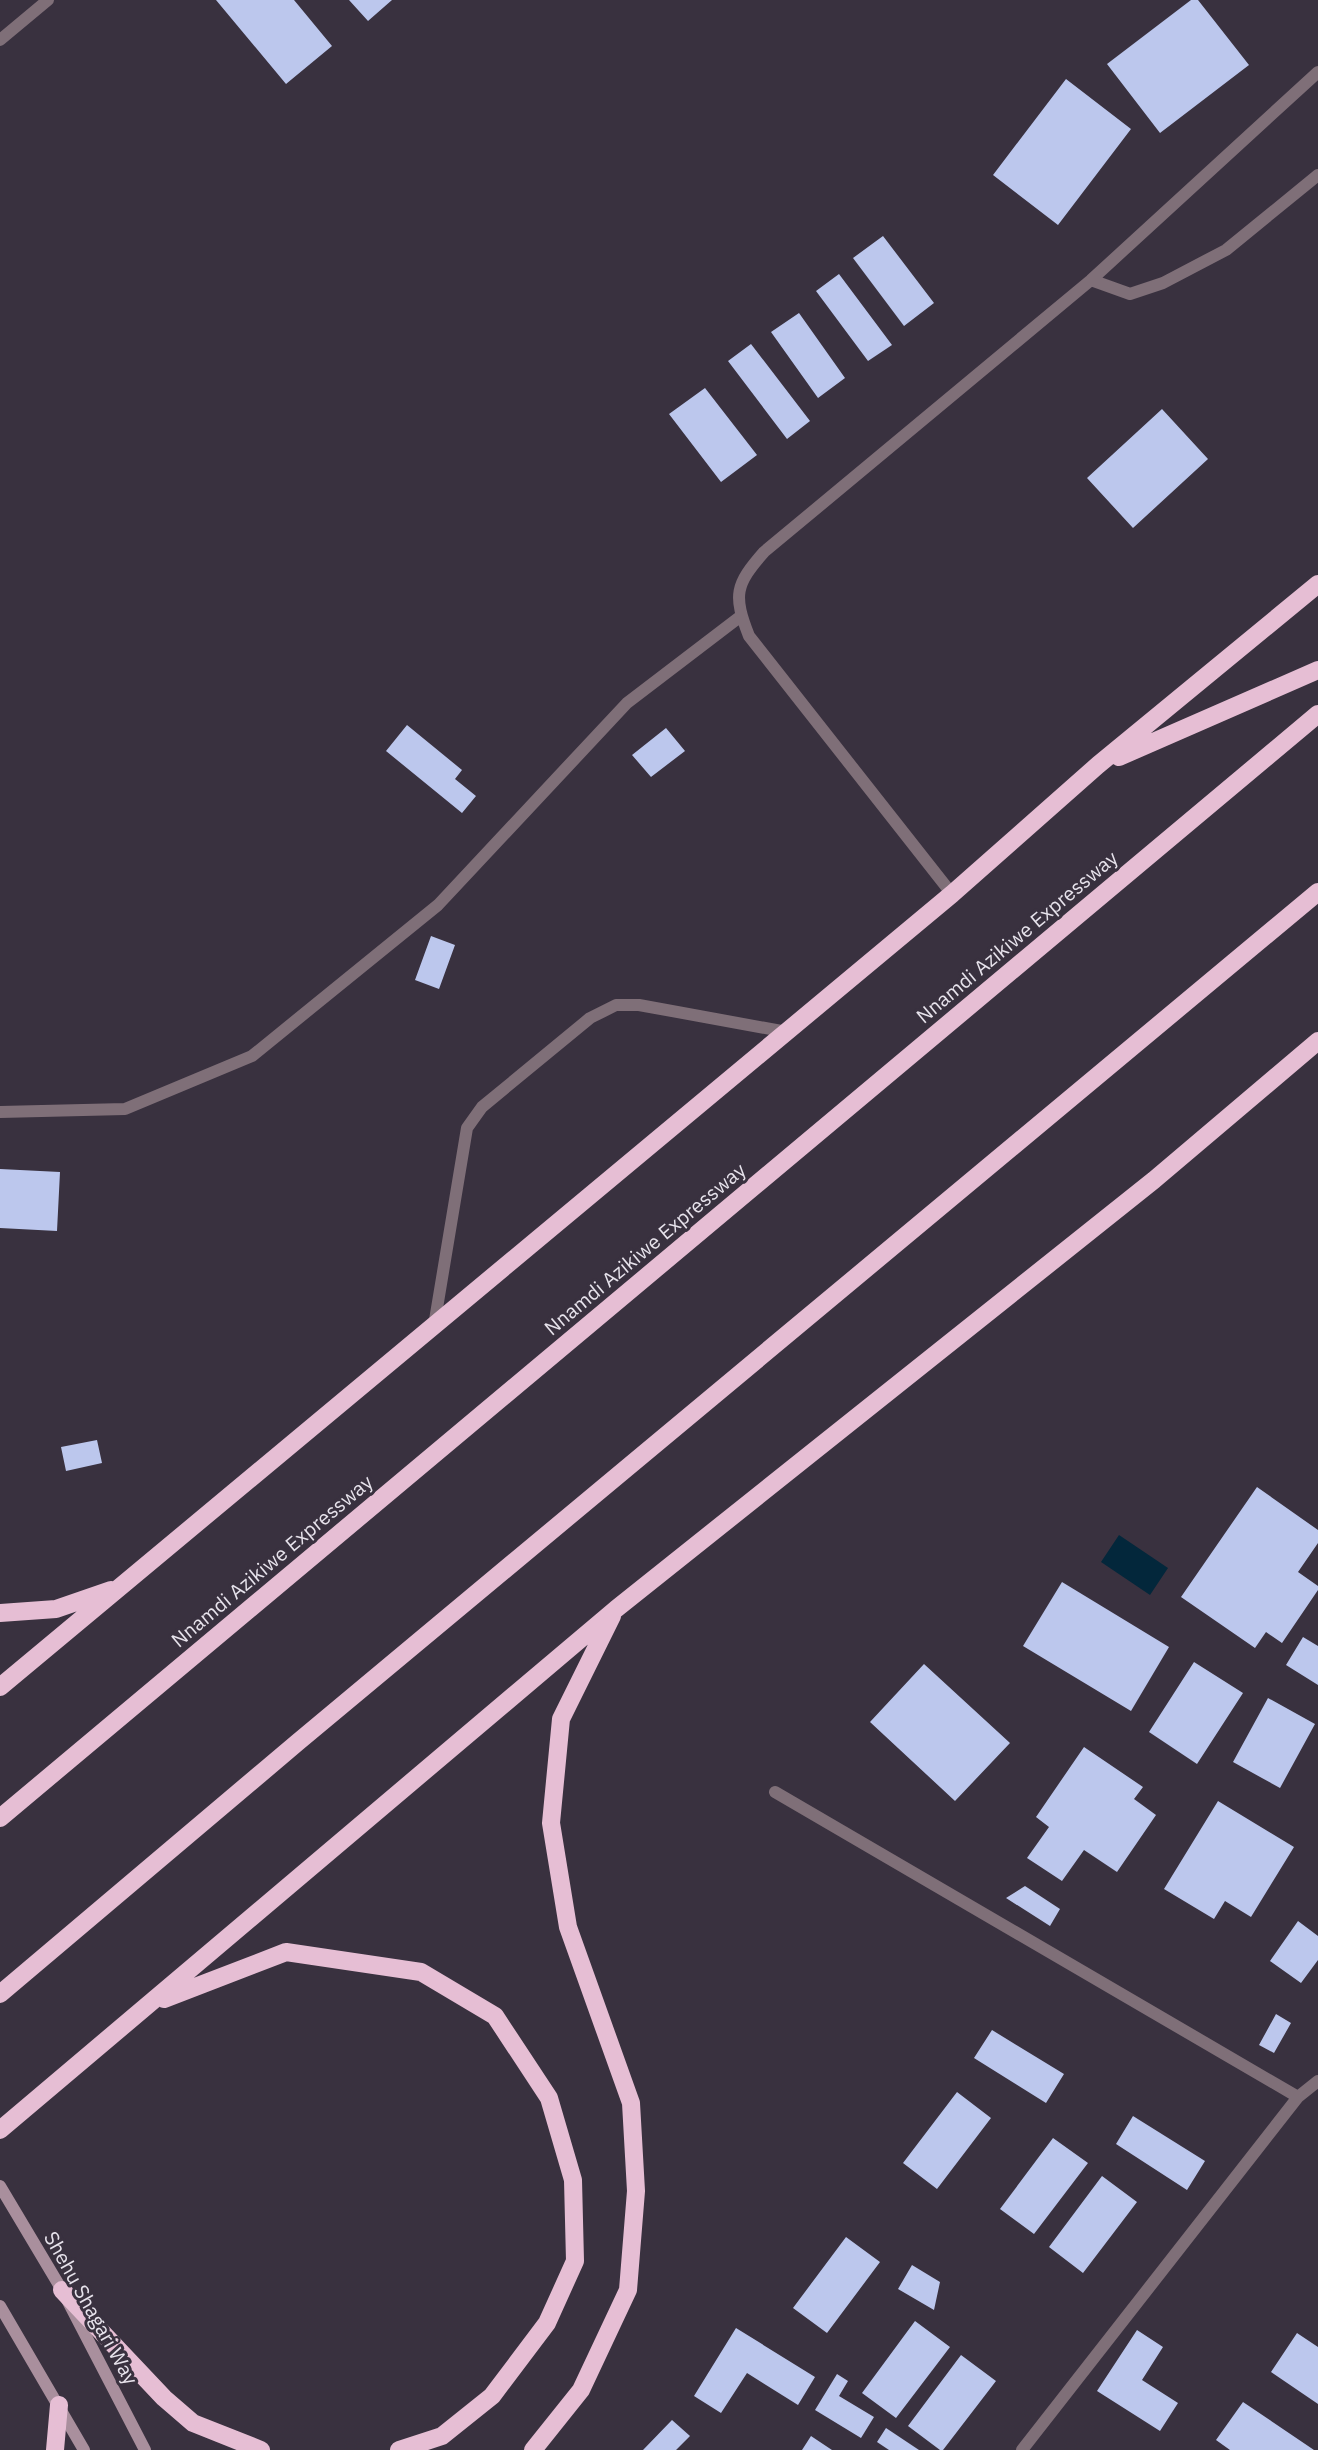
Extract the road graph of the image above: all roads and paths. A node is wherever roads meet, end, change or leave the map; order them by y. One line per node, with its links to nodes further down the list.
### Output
1 (48, 0): 2 (street)
2 (0, 40)
3 (1318, 72): 5 (street)
4 (1318, 175): 5 (street)
5 (1091, 280): 7 (street)
6 (1318, 585): 10 (highway)
7 (741, 616): 12 (street); 15 (street)
8 (1318, 670): 10 (highway)
9 (1318, 714): 22 (highway, Nnamdi Azikiwe Expressway)
10 (1098, 765): 12 (highway)
11 (1318, 892): 23 (highway)
12 (952, 894): 13 (highway)
13 (787, 1032): 16 (highway); 16 (street)
14 (1318, 1041): 18 (highway)
15 (0, 1112)
16 (434, 1326): 17 (highway)
17 (124, 1585): 19 (highway); 20 (highway)
18 (616, 1609): 24 (highway); 37 (highway)
19 (0, 1613)
20 (0, 1687)
21 (775, 1792): 26 (street)
22 (0, 1818)
23 (0, 1994)
24 (151, 2004): 27 (highway); 36 (highway)
25 (1318, 2081): 26 (street)
26 (1298, 2097): 38 (street)
27 (0, 2130)
28 (2, 2189): 29 (main road, Shehu Shagari Way)
29 (63, 2290): 34 (main road, Shehu Shagari Way); 35 (highway)
30 (0, 2306): 31 (main road)
31 (59, 2405): 32 (highway); 33 (main road)
32 (55, 2450)
33 (84, 2450)
34 (145, 2450)
35 (261, 2450)
36 (399, 2450)
37 (533, 2450)
38 (1022, 2450)

